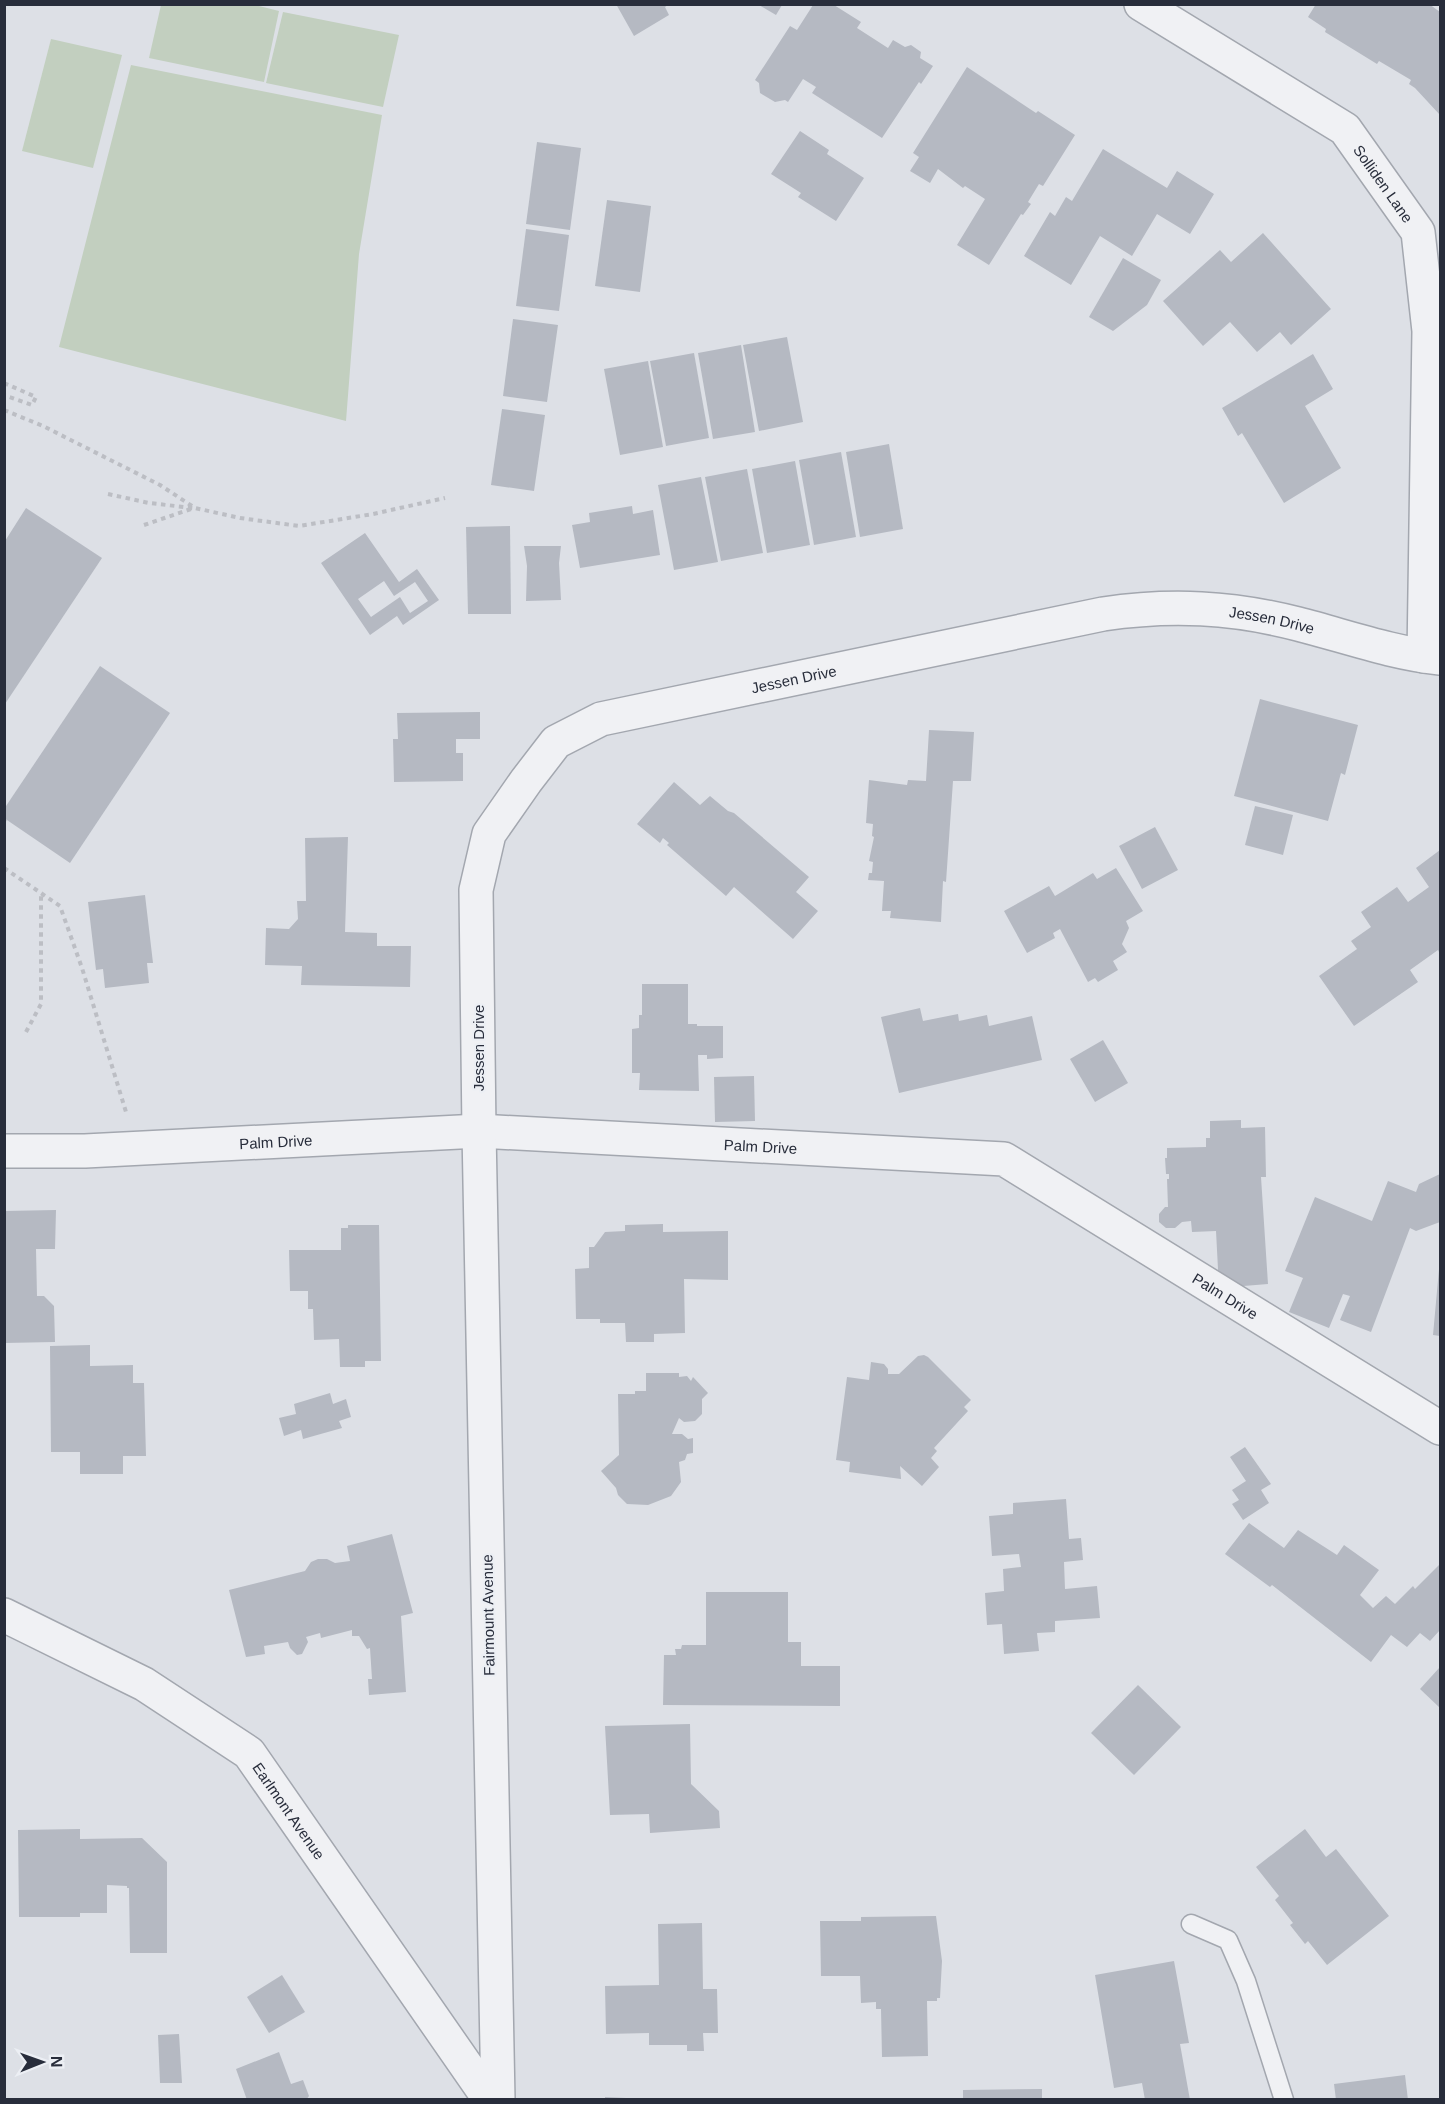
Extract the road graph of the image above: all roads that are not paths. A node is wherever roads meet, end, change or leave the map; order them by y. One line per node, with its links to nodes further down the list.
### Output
1 (1141, 4): 2 (street, Solliden Lane)
2 (1432, 657): 3 (street, Jessen Drive)
3 (478, 1131): 4 (street, Palm Drive); 5 (street, Palm Drive); 9 (street, Fairmount Avenue)
4 (4, 1151)
5 (1440, 1428)
6 (4, 1615): 8 (street, Earlmont Avenue)
7 (1191, 1924): 10 (lane)
8 (490, 2100)
9 (498, 2100)
10 (1284, 2100)

